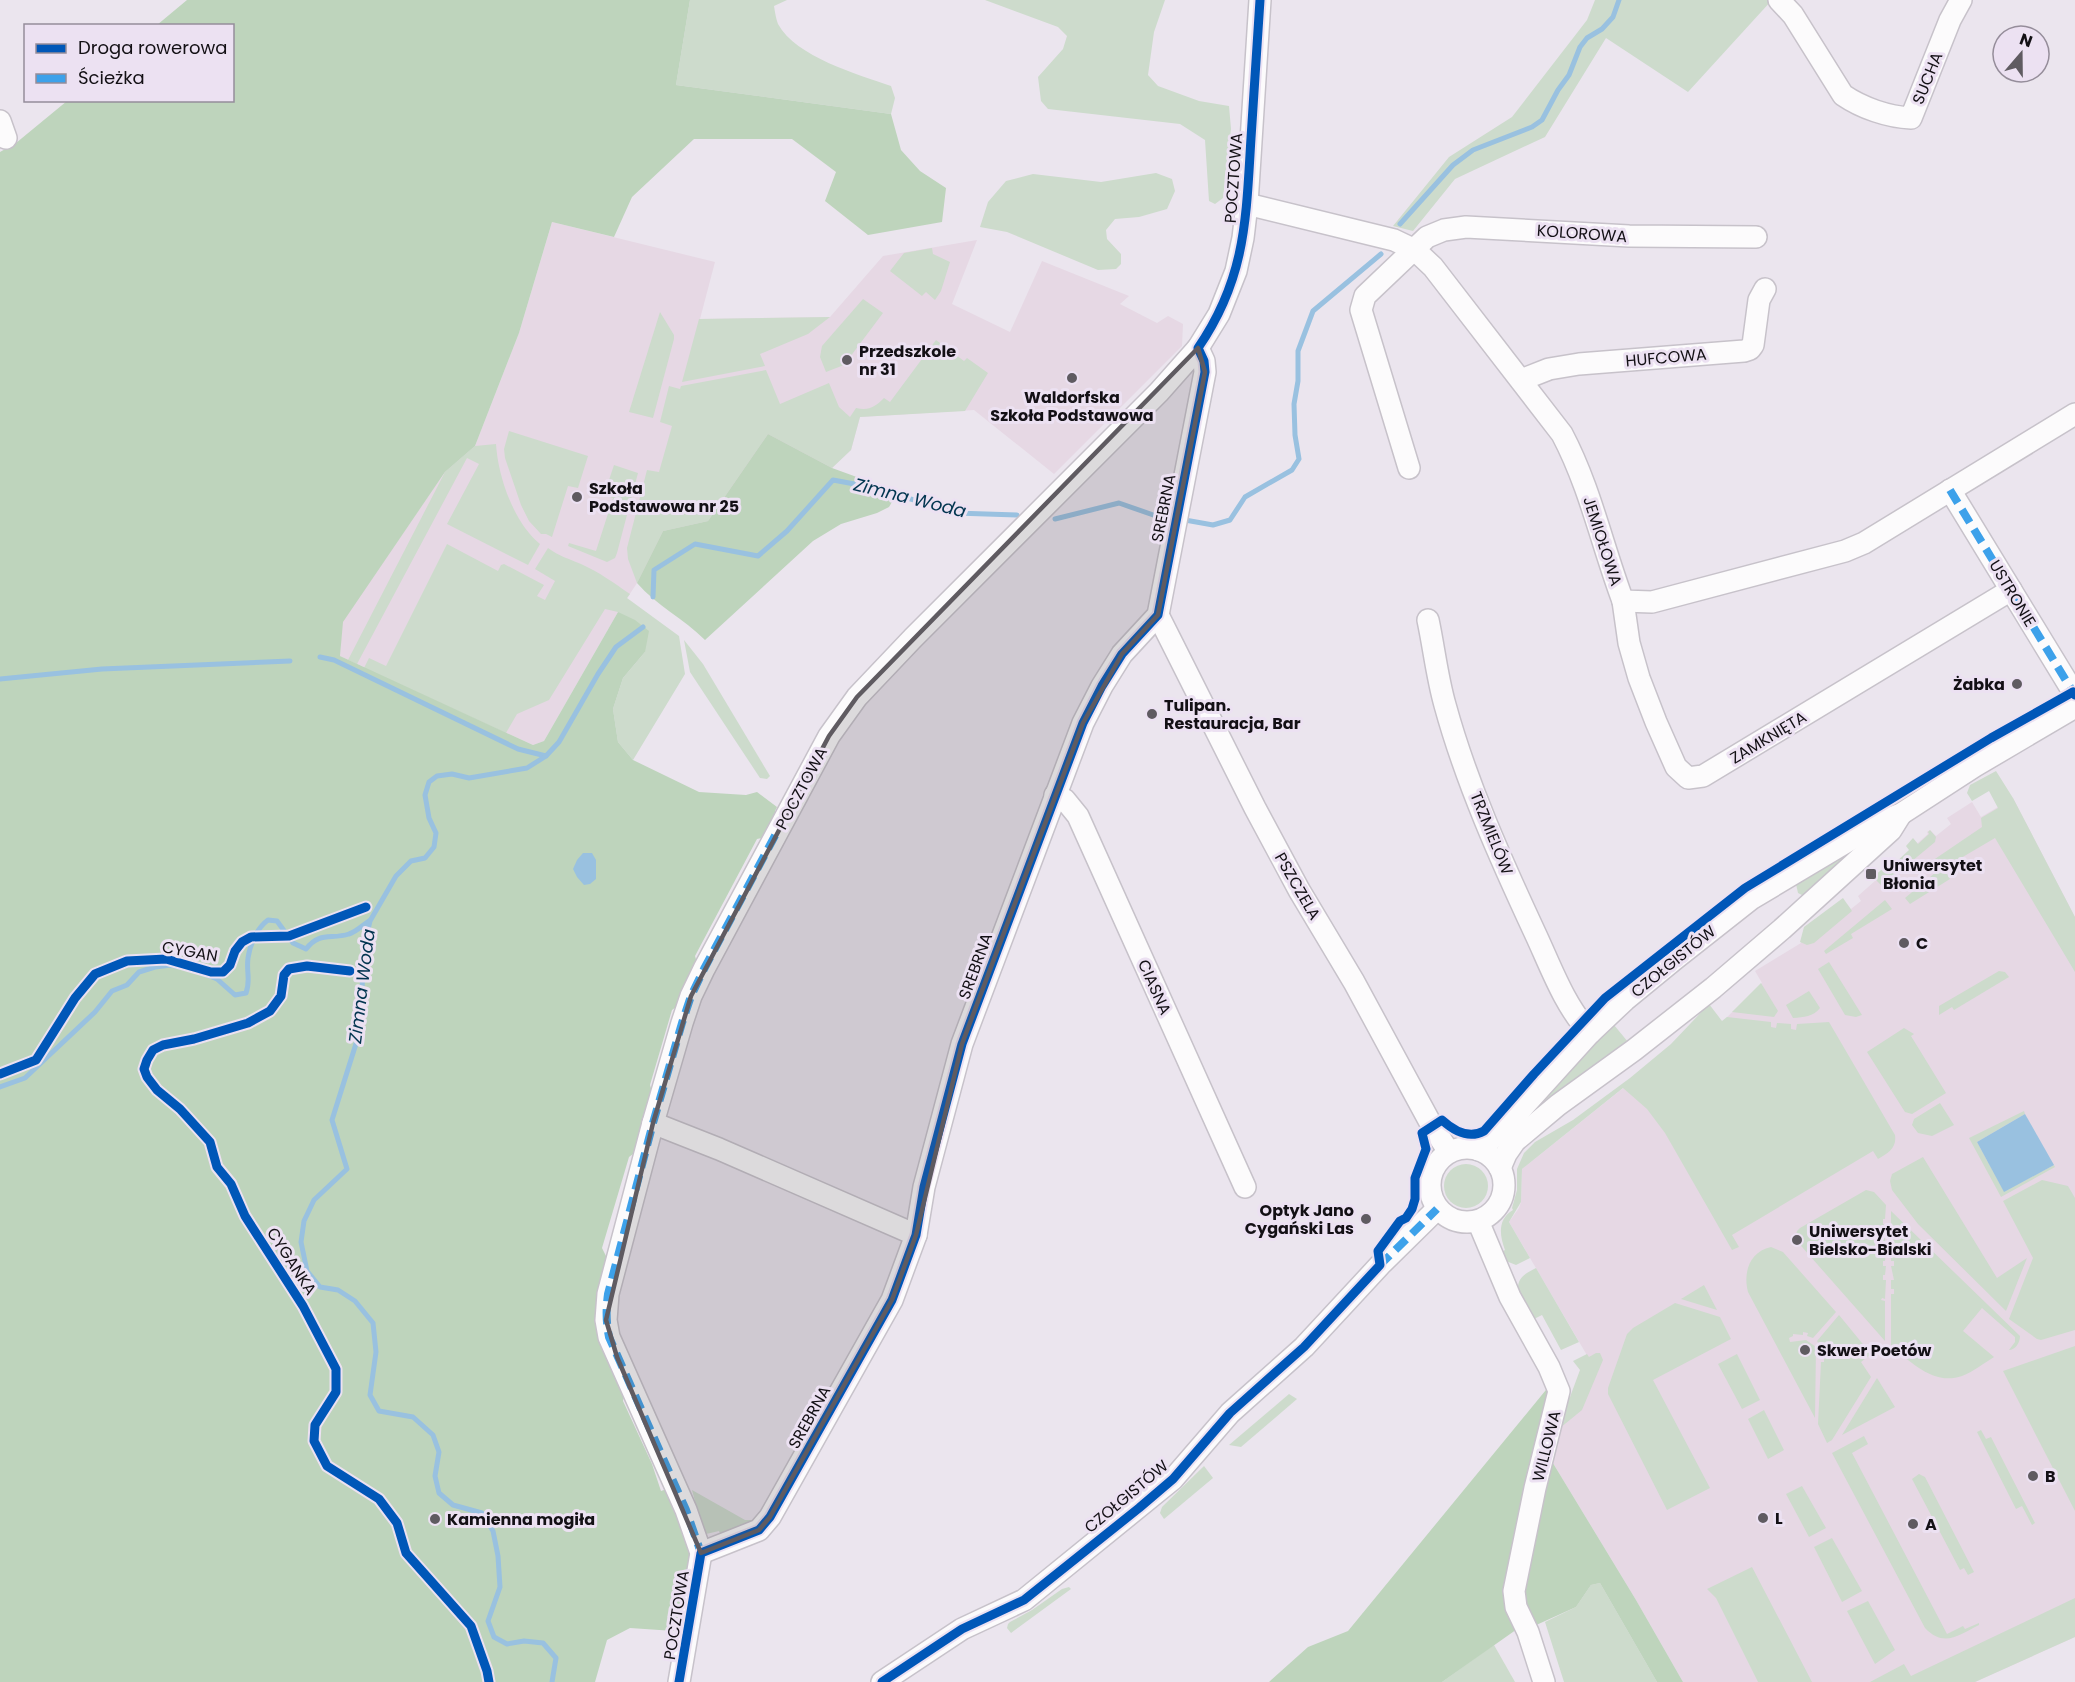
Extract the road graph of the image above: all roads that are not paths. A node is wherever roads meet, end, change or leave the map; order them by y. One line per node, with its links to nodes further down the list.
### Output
1 (1260, 0): 4 (street, POCZTOWA)
2 (1779, 0): 3 (street, SUCHA)
3 (1961, 0)
4 (1247, 204): 6 (street, JEMIOŁOWA); 8 (street, POCZTOWA)
5 (1756, 237): 6 (street, KOLOROWA)
6 (1415, 250): 9 (street, JEMIOŁOWA); 11 (street)
7 (1765, 289): 9 (street, HUFCOWA)
8 (1198, 348): 15 (street, SREBRNA); 22 (street, POCZTOWA)
9 (1521, 380): 14 (street, JEMIOŁOWA)
10 (2075, 414): 12 (street, JEMIOŁOWA)
11 (1409, 468)
12 (1950, 490): 13 (street, USTRONIE); 14 (street, JEMIOŁOWA)
13 (2011, 590): 14 (street, ZAMKNIĘTA); 17 (street, USTRONIE)
14 (1623, 601)
15 (1158, 615): 19 (street, SREBRNA); 24 (street, PSZCZELA)
16 (1428, 620): 21 (street, TRZMIELÓW)
17 (2075, 695)
18 (2075, 707): 20 (street, CZOŁGISTÓW)
19 (1055, 795): 26 (street, CIASNA); 29 (street, SREBRNA)
20 (1901, 814): 21 (street, CZOŁGISTÓW); 25 (street, CZOŁGISTÓW)
21 (1590, 1033): 23 (street, CZOŁGISTÓW)
22 (653, 1123): 29 (street); 30 (street, POCZTOWA)
23 (1479, 1150): 24 (street); 25 (street)
24 (1449, 1152): 27 (street)
25 (1500, 1168): 28 (street)
26 (1245, 1187)
27 (1437, 1209): 28 (street); 32 (street, CZOŁGISTÓW)
28 (1478, 1221): 33 (street, WILLOWA)
29 (916, 1235): 30 (street, SREBRNA)
30 (701, 1552): 31 (street, POCZTOWA)
31 (680, 1682)
32 (882, 1682)
33 (1544, 1682)

